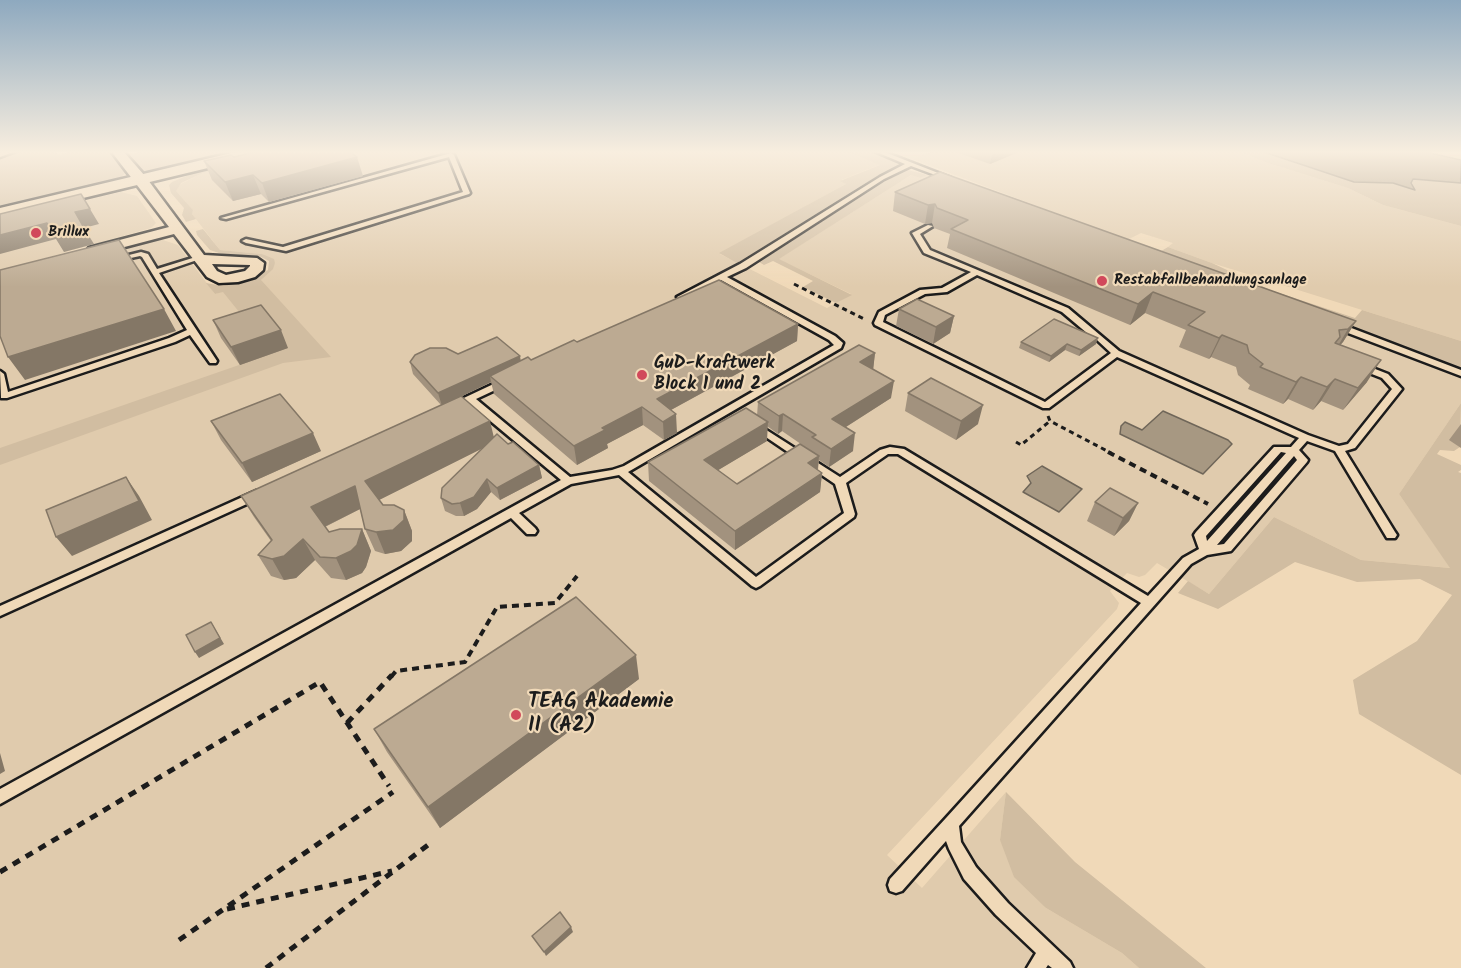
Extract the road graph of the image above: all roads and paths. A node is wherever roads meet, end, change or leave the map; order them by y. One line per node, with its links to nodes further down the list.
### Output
1 (72, 196): 6 (main road)
2 (153, 196): 9 (street)
3 (303, 196): 7 (lane)
4 (457, 196): 10 (lane)
5 (854, 196): 16 (lane)
6 (0, 213)
7 (224, 218)
8 (930, 226): 15 (lane)
9 (177, 229): 11 (street); 12 (street)
10 (246, 241)
11 (78, 256)
12 (200, 259): 14 (lane)
13 (109, 261): 14 (lane)
14 (155, 272): 21 (lane)
15 (977, 272): 20 (lane); 22 (lane)
16 (721, 278): 18 (lane); 31 (lane)
17 (794, 284): 20 (path)
18 (668, 303)
19 (1327, 322): 25 (lane)
20 (878, 323): 29 (lane)
21 (192, 330): 23 (lane); 26 (lane)
22 (1116, 353): 29 (lane); 33 (lane)
23 (213, 362)
24 (1352, 364): 35 (lane)
25 (1461, 373)
26 (0, 374)
27 (511, 379): 28 (lane)
28 (470, 399): 30 (lane); 38 (lane)
29 (1046, 406): 32 (path)
30 (449, 408)
31 (739, 415): 37 (lane); 39 (lane)
32 (1050, 422): 34 (path); 41 (path)
33 (1305, 437): 35 (lane); 36 (lane)
34 (1016, 442)
35 (1339, 448): 44 (lane)
36 (1294, 450): 45 (lane); 45 (lane)
37 (621, 471): 38 (lane); 39 (lane)
38 (568, 481): 42 (lane)
39 (840, 482): 47 (lane)
40 (266, 491): 48 (lane)
41 (1214, 507)
42 (512, 512): 43 (lane); 50 (lane)
43 (531, 531)
44 (1391, 535)
45 (1204, 551): 47 (lane)
46 (578, 576): 49 (path)
47 (1149, 603): 51 (lane)
48 (0, 612)
49 (347, 723): 54 (path); 56 (path)
50 (0, 797)
51 (951, 823): 55 (lane); 58 (lane)
52 (428, 845): 53 (path)
53 (395, 870): 56 (path); 59 (path)
54 (0, 872)
55 (896, 885)
56 (223, 910): 57 (path)
57 (179, 940)
58 (1046, 952): 60 (lane); 61 (lane)
59 (266, 968)
60 (1036, 968)
61 (1064, 968)

